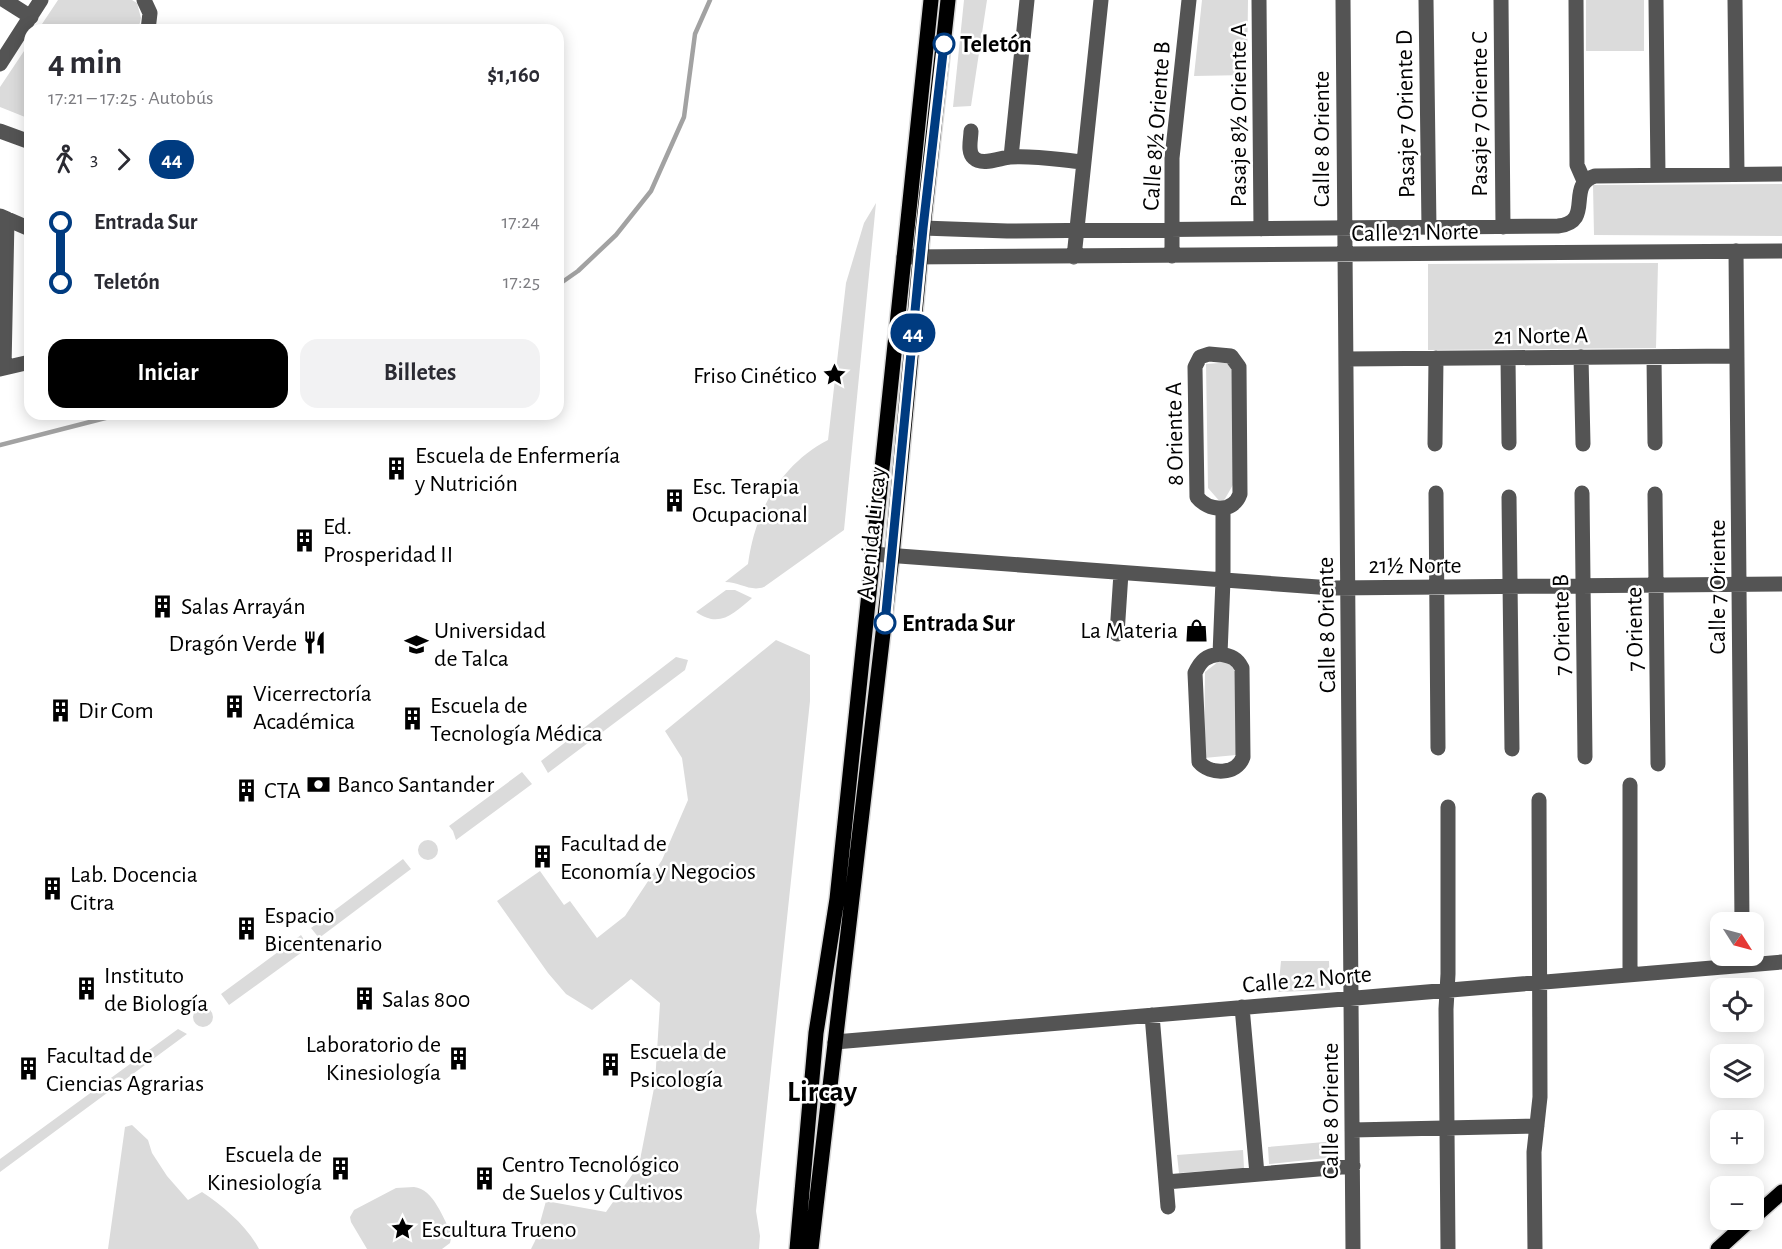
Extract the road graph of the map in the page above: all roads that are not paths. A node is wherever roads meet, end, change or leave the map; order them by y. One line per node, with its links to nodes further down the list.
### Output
1 (4, 0): 16 (street)
2 (41, 0): 16 (street)
3 (144, 0): 18 (street)
4 (931, 0): 44 (main road, Avenida Lircay)
5 (948, 0): 33 (main road, Avenida Lircay)
6 (1027, 0): 24 (street)
7 (1101, 0): 25 (street)
8 (1189, 0): 38 (street, Calle 8½ Oriente B)
9 (1259, 0): 36 (street, Pasaje 8½ Oriente A)
10 (1343, 0): 34 (street, Calle 8 Oriente)
11 (1426, 0): 35 (street, Pasaje 7 Oriente D)
12 (1501, 0): 32 (street, Pasaje 7 Oriente C)
13 (1576, 0): 29 (street)
14 (1656, 0): 28 (street)
15 (1735, 0): 26 (street)
16 (31, 17): 17 (street)
17 (26, 24)
18 (149, 24)
19 (24, 28): 20 (street)
20 (0, 64)
21 (0, 131): 23 (street)
22 (971, 131): 24 (street)
23 (24, 140)
24 (1011, 157): 25 (street)
25 (1084, 162): 37 (street)
26 (1737, 174): 27 (street); 28 (street)
27 (1782, 174)
28 (1658, 175): 29 (street)
29 (1584, 181): 32 (street, Calle 21 Norte)
30 (4, 218): 31 (street); 55 (street)
31 (24, 226)
32 (1503, 227): 35 (street, Calle 21 Norte)
33 (923, 228): 39 (street, Calle 21 Norte); 45 (main road, Avenida Lircay)
34 (1345, 228): 35 (street, Calle 21 Norte); 36 (street, Calle 21 Norte); 42 (street, Calle 8 Oriente)
35 (1429, 228)
36 (1261, 229): 38 (street, Calle 21 Norte)
37 (1078, 230): 38 (street, Calle 21 Norte); 39 (street, Calle 21 Norte); 47 (street)
38 (1172, 230): 43 (street, Calle 8½ Oriente B)
39 (979, 231): 46 (street)
40 (1736, 251): 41 (street, Calle 21 Norte); 42 (street, Calle 21 Norte); 48 (street, Calle 7 Oriente)
41 (1782, 251)
42 (1345, 255): 43 (street, Calle 21 Norte); 53 (street, Calle 8 Oriente)
43 (1172, 256): 47 (street, Calle 21 Norte)
44 (904, 257): 45 (street, Calle 21 Norte); 65 (main road, Avenida Lircay)
45 (920, 257): 46 (street, Calle 21 Norte); 66 (main road, Avenida Lircay)
46 (977, 257): 47 (street, Calle 21 Norte)
47 (1074, 257)
48 (1737, 356): 50 (street, 21 Norte A); 71 (street, Calle 7 Oriente)
49 (1581, 357): 50 (street, 21 Norte A); 52 (street, 21 Norte A); 59 (street)
50 (1654, 357): 57 (street)
51 (1436, 358): 52 (street, 21 Norte A); 53 (street, 21 Norte A); 58 (street)
52 (1508, 358): 56 (street)
53 (1346, 359): 75 (street, Calle 8 Oriente)
54 (24, 364): 55 (street)
55 (2, 369)
56 (1509, 442)
57 (1655, 443)
58 (1435, 444)
59 (1583, 444)
60 (1436, 493): 73 (street)
61 (1582, 493): 72 (street, 7 Oriente B)
62 (1655, 494): 70 (street, 7 Oriente)
63 (1509, 497): 74 (street)
64 (1223, 508): 64 (street, 8 Oriente A); 68 (street)
65 (872, 554): 66 (street, 21½ Norte); 95 (main road, Avenida Lircay)
66 (892, 555): 67 (street, 21½ Norte); 96 (main road, Avenida Lircay)
67 (1121, 573): 68 (street, 21½ Norte); 76 (street)
68 (1223, 580): 75 (street, 21½ Norte); 77 (street)
69 (1782, 584): 71 (street, 21½ Norte)
70 (1656, 585): 71 (street, 21½ Norte); 72 (street, 21½ Norte); 81 (street, 7 Oriente)
71 (1739, 585): 85 (street, Calle 7 Oriente)
72 (1583, 586): 74 (street, 21½ Norte); 80 (street, 7 Oriente B)
73 (1436, 587): 74 (street, 21½ Norte); 75 (street, 21½ Norte); 78 (street)
74 (1510, 587): 79 (street)
75 (1348, 588): 92 (street, Calle 8 Oriente)
76 (1118, 634)
77 (1220, 654): 77 (street)
78 (1438, 748)
79 (1512, 750)
80 (1585, 757)
81 (1658, 764)
82 (1630, 785): 89 (street)
83 (1539, 800): 90 (street)
84 (1448, 807): 91 (street)
85 (1742, 912)
86 (1764, 961): 87 (street, Calle 22 Norte)
87 (1782, 962)
88 (1710, 964): 89 (street, Calle 22 Norte)
89 (1630, 975): 90 (street, Calle 22 Norte)
90 (1539, 982): 91 (street, Calle 22 Norte); 97 (street)
91 (1447, 990): 92 (street, Calle 22 Norte); 98 (street)
92 (1351, 998): 93 (street, Calle 22 Norte); 99 (street, Calle 8 Oriente)
93 (1242, 1007): 94 (street, Calle 22 Norte); 101 (street)
94 (1152, 1015): 96 (street, Calle 22 Norte); 102 (street)
95 (816, 1033): 96 (main road); 107 (main road, Avenida Lircay)
96 (835, 1041): 108 (main road, Avenida Lircay)
97 (1537, 1126): 98 (street); 111 (street)
98 (1447, 1128): 99 (street); 110 (street)
99 (1352, 1130): 100 (street, Calle 8 Oriente)
100 (1353, 1166): 101 (street); 109 (street, Calle 8 Oriente)
101 (1257, 1174): 102 (street)
102 (1166, 1182): 104 (street)
103 (1782, 1192): 105 (main road)
104 (1168, 1207)
105 (1764, 1208)
106 (1739, 1230): 112 (main road)
107 (797, 1249)
108 (811, 1249)
109 (1353, 1249)
110 (1448, 1249)
111 (1535, 1249)
112 (1718, 1249)

